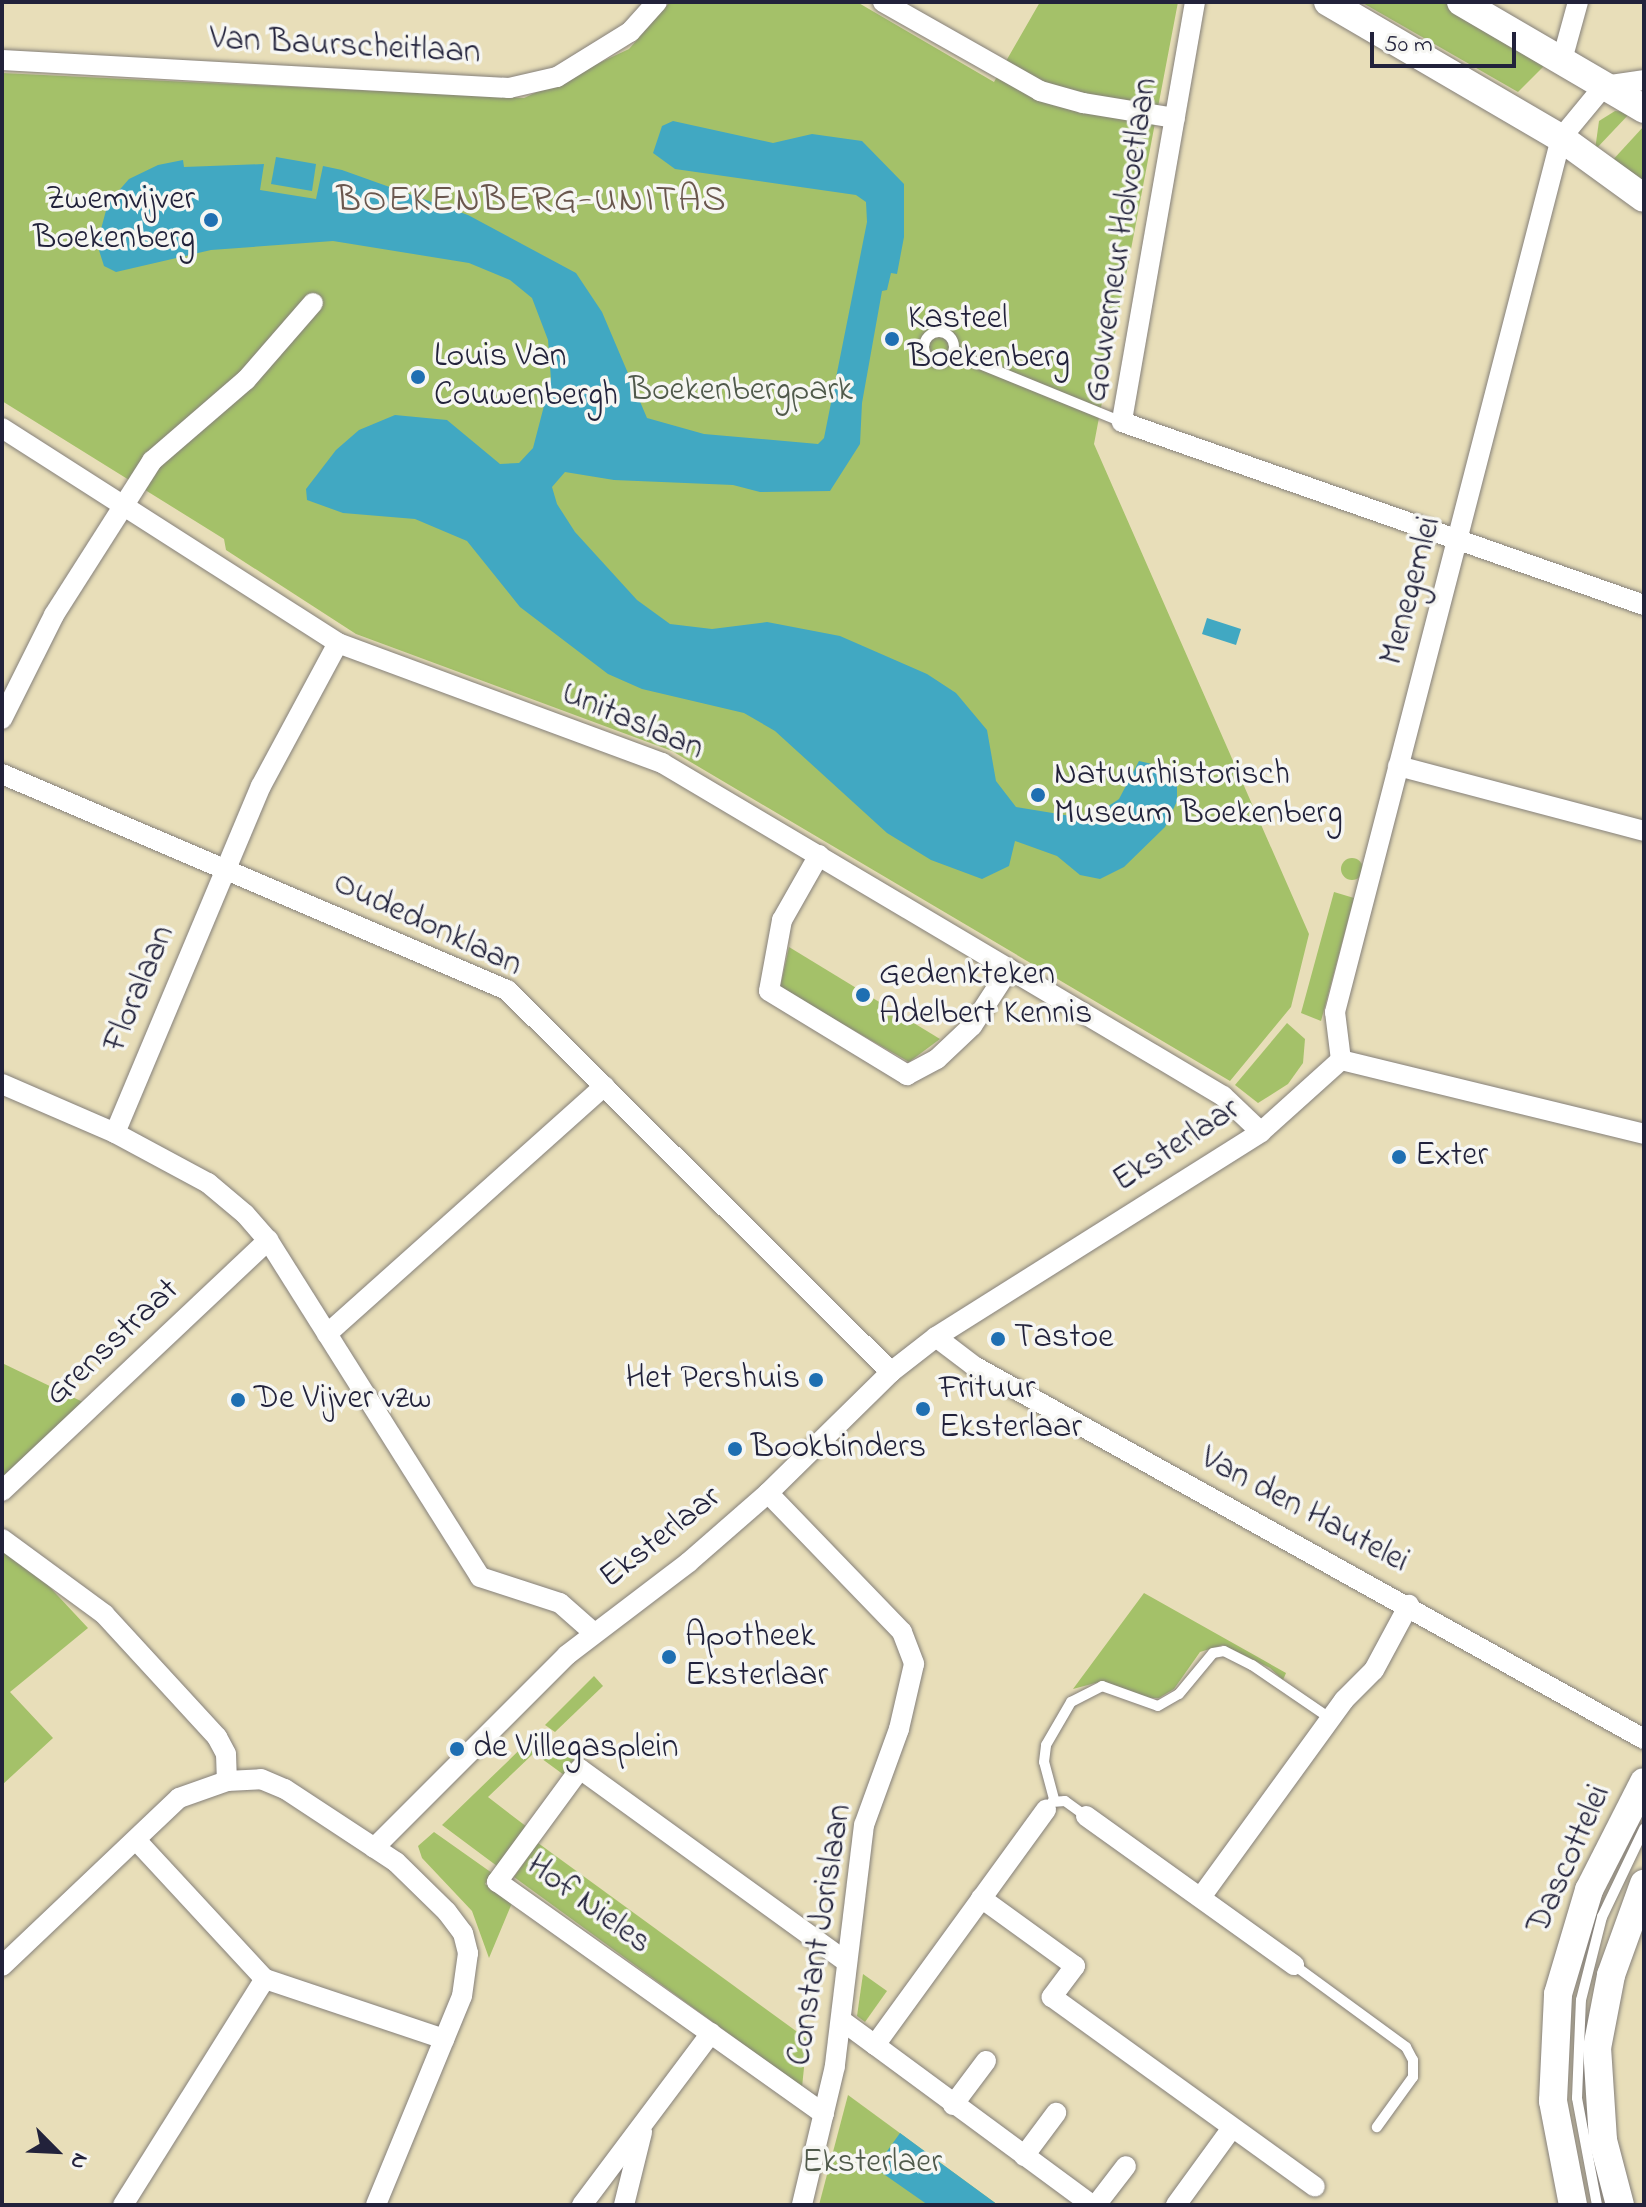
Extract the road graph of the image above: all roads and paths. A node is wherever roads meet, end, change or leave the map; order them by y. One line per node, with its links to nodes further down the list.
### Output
1 (657, 2): 7 (street, Van Baurscheitlaan)
2 (883, 2): 12 (street)
3 (1195, 2): 12 (street, Gouverneur Holvoetlaan)
4 (1328, 2): 13 (street)
5 (1461, 2): 8 (street)
6 (1578, 2): 8 (street)
7 (2, 60)
8 (1562, 60): 10 (street)
9 (1644, 80): 10 (street)
10 (1604, 86): 11 (street); 13 (street)
11 (1644, 109)
12 (1175, 118): 17 (street, Gouverneur Holvoetlaan)
13 (1561, 138): 14 (street); 20 (street, Menegemlei)
14 (1644, 198)
15 (313, 303): 19 (street)
16 (953, 353): 17 (lane)
17 (1122, 422): 20 (street, Gouverneur Holvoetlaan)
18 (2, 428): 19 (street, Unitaslaan)
19 (124, 504): 22 (street, Unitaslaan); 23 (street)
20 (1459, 540): 21 (street, Gouverneur Holvoetlaan); 24 (street, Menegemlei)
21 (1644, 605)
22 (338, 643): 27 (street, Unitaslaan); 28 (street, Floralaan)
23 (2, 719)
24 (1398, 766): 26 (street); 30 (street, Menegemlei)
25 (2, 774): 28 (street, Oudedonklaan)
26 (1644, 831)
27 (819, 855): 29 (street, Unitaslaan); 29 (street)
28 (225, 870): 32 (street, Oudedonklaan); 34 (street, Floralaan)
29 (1009, 969): 33 (street, Unitaslaan)
30 (1341, 1060): 33 (street, Eksterlaar); 35 (street)
31 (2, 1084): 34 (street)
32 (604, 1086): 37 (street); 39 (street, Oudedonklaan)
33 (1261, 1132): 38 (street, Eksterlaar)
34 (115, 1133): 36 (street)
35 (1644, 1134)
36 (268, 1240): 37 (street); 40 (street, Grensstraat)
37 (327, 1334): 44 (street)
38 (936, 1337): 39 (street, Eksterlaar); 43 (street, Van den Hautelei)
39 (891, 1372): 41 (street, Eksterlaar)
40 (2, 1491)
41 (768, 1493): 44 (street, Eksterlaar); 57 (street, Constant Jorislaan)
42 (2, 1539): 47 (street)
43 (1409, 1605): 45 (street); 46 (street, Van den Hautelei)
44 (594, 1633): 53 (street, Eksterlaar)
45 (1331, 1719): 49 (lane); 55 (street)
46 (1644, 1739)
47 (227, 1781): 52 (street); 53 (street)
48 (1644, 1782): 82 (street, Dascottelei)
49 (1050, 1805): 50 (lane); 56 (street)
50 (1086, 1816): 55 (street)
51 (1644, 1829): 83 (lane)
52 (137, 1841): 59 (street); 60 (street)
53 (374, 1848): 63 (street)
54 (1644, 1884): 84 (street)
55 (1201, 1897): 58 (street)
56 (981, 1898): 64 (street); 71 (street)
57 (847, 1962): 61 (street, Constant Jorislaan); 62 (street, Hof Nieles)
58 (1294, 1965): 70 (lane)
59 (2, 1966)
60 (265, 1979): 63 (street); 75 (street)
61 (841, 2020): 64 (street); 68 (street, Constant Jorislaan)
62 (711, 2033): 68 (street, Hof Nieles); 69 (street)
63 (444, 2039): 76 (street)
64 (875, 2045): 66 (street)
65 (986, 2061): 66 (street)
66 (953, 2105): 72 (street)
67 (1056, 2113): 72 (street)
68 (824, 2114): 79 (street, Constant Jorislaan)
69 (644, 2124): 77 (street); 78 (street)
70 (1377, 2127)
71 (1232, 2128): 74 (street); 81 (street)
72 (1024, 2156): 80 (street)
73 (1126, 2166): 80 (street)
74 (1315, 2187)
75 (123, 2205)
76 (376, 2205)
77 (582, 2205)
78 (624, 2205)
79 (802, 2205)
80 (1094, 2205)
81 (1176, 2205)
82 (1573, 2205)
83 (1597, 2205)
84 (1620, 2205)

